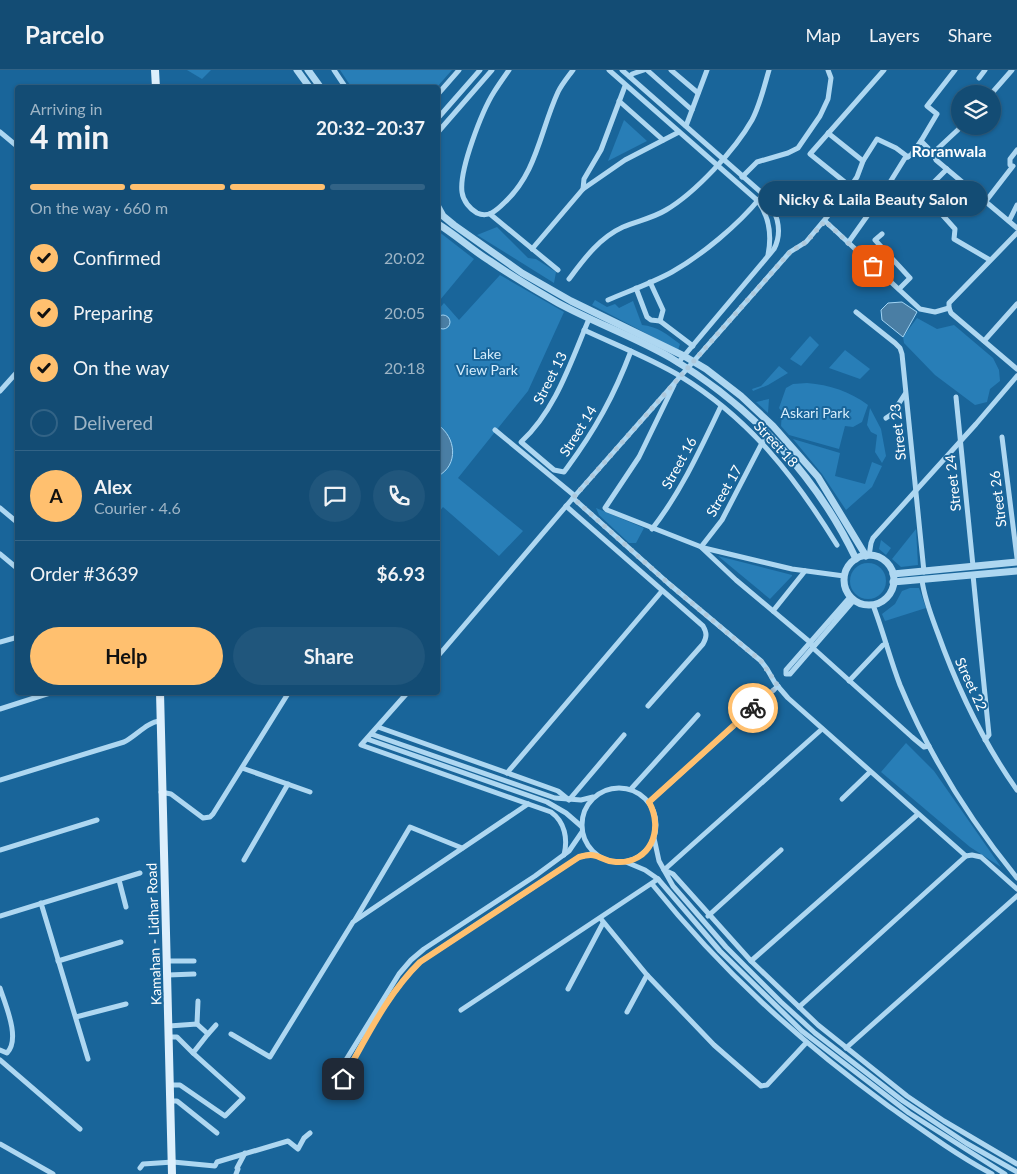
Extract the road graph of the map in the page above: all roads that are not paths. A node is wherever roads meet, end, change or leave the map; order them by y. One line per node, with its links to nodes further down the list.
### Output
1 (155, 70): 23 (main road)
2 (297, 70): 24 (street)
3 (308, 70): 25 (street)
4 (334, 70): 26 (street)
5 (458, 70): 29 (street)
6 (480, 70): 33 (street)
7 (492, 70): 35 (street)
8 (509, 70): 60 (street)
9 (573, 70): 60 (street)
10 (608, 70): 28 (street)
11 (622, 70): 21 (street)
12 (646, 70): 21 (street); 32 (street)
13 (671, 70): 30 (street)
14 (707, 70): 30 (street)
15 (769, 70): 46 (street)
16 (828, 70): 50 (street)
17 (884, 70): 38 (street)
18 (956, 70): 41 (street)
19 (985, 70): 22 (street)
20 (1012, 70): 27 (street)
21 (630, 77): 34 (street)
22 (978, 78)
23 (156, 85)
24 (308, 85)
25 (319, 85)
26 (344, 85)
27 (1000, 85)
28 (625, 86): 31 (street); 37 (street)
29 (440, 92)
30 (698, 93): 32 (street)
31 (619, 101): 40 (street); 52 (street)
32 (692, 110): 34 (street)
33 (440, 116)
34 (686, 126): 46 (street)
35 (440, 130)
36 (0, 132): 42 (street)
37 (679, 132): 40 (street); 48 (street)
38 (828, 133): 47 (street); 53 (street)
39 (952, 135): 44 (street)
40 (662, 140): 52 (street)
41 (921, 141): 44 (street); 45 (street)
42 (15, 144)
43 (1017, 150): 56 (street)
44 (933, 153): 49 (street)
45 (908, 157): 47 (street); 67 (street)
46 (722, 159): 48 (street); 50 (street)
47 (862, 161): 53 (street)
48 (716, 165): 55 (street); 72 (street)
49 (947, 169): 51 (street); 56 (street)
50 (742, 177): 54 (street)
51 (931, 185)
52 (583, 189): 68 (street)
53 (847, 193): 61 (street)
54 (763, 194): 55 (street); 69 (street)
55 (758, 201): 69 (street); 73 (street)
56 (986, 202): 62 (street)
57 (1017, 205): 62 (street)
58 (936, 210): 70 (street)
59 (440, 211): 86 (street)
60 (490, 214): 68 (street)
61 (825, 221): 67 (street); 87 (street)
62 (1008, 221): 64 (street)
63 (440, 225): 80 (street)
64 (1017, 228)
65 (1017, 233): 70 (street)
66 (882, 234): 75 (street)
67 (848, 243): 75 (street)
68 (532, 249): 71 (street)
69 (768, 256): 84 (street)
70 (990, 260): 78 (street)
71 (558, 270)
72 (569, 279)
73 (650, 282): 74 (street); 81 (street)
74 (636, 288): 76 (street); 81 (street)
75 (898, 289): 78 (street)
76 (608, 300)
77 (1017, 304): 83 (street)
78 (949, 308): 83 (street)
79 (856, 312): 96 (street, Street 23)
80 (589, 319): 82 (street, Street 13); 88 (street)
81 (660, 321): 84 (street)
82 (584, 330): 85 (street, Street 18); 104 (street, Street 13)
83 (984, 341): 90 (street)
84 (693, 346): 86 (street)
85 (631, 352): 92 (street, Street 18); 104 (street, Street 14)
86 (684, 356): 87 (street); 88 (street)
87 (694, 362): 89 (street); 115 (street)
88 (678, 363): 89 (street)
89 (687, 369): 92 (street); 101 (street)
90 (1017, 369)
91 (15, 374): 95 (street)
92 (680, 376): 94 (street); 98 (street, Street 18)
93 (1017, 376): 103 (street)
94 (675, 381): 107 (street); 111 (street)
95 (0, 391)
96 (905, 394): 99 (street); 106 (street, Street 23)
97 (956, 397): 103 (street, Street 24)
98 (721, 406): 105 (street, Street 18); 111 (street, Street 16)
99 (886, 418)
100 (495, 430): 107 (street)
101 (769, 435): 105 (street, Street 17); 116 (street)
102 (1002, 437): 117 (street, Street 26)
103 (960, 441): 106 (street); 119 (street, Street 24)
104 (521, 442)
105 (762, 443): 112 (street, Street 18); 113 (street, Street 17)
106 (915, 492): 115 (street); 122 (street, Street 23)
107 (574, 497): 108 (street); 138 (street)
108 (566, 506): 128 (street); 136 (street)
109 (0, 508): 110 (street)
110 (15, 520)
111 (652, 528): 113 (street)
112 (837, 545)
113 (701, 547): 120 (street); 131 (street)
114 (0, 554): 118 (street)
115 (867, 556): 116 (street); 123 (street)
116 (856, 559): 125 (street)
117 (1017, 560): 119 (street)
118 (15, 566)
119 (973, 566): 122 (street)
120 (805, 571): 125 (street); 131 (street)
121 (1017, 571): 124 (street)
122 (924, 572): 123 (street)
123 (893, 574): 127 (street)
124 (973, 575): 126 (street); 151 (street)
125 (844, 576): 129 (street)
126 (922, 580): 127 (street); 151 (street, Street 22)
127 (893, 582): 130 (street)
128 (662, 591): 143 (street); 155 (street)
129 (852, 598): 130 (street); 135 (street)
130 (873, 605): 134 (street)
131 (773, 611): 135 (street)
132 (15, 638): 133 (street)
133 (1, 641)
134 (886, 644): 137 (street); 152 (street)
135 (812, 646): 135 (street); 137 (street)
136 (440, 654)
137 (849, 681): 152 (street)
138 (778, 686): 148 (street); 165 (street)
139 (44, 695): 144 (street)
140 (160, 695): 146 (main road, Kamahan - Lidhar Road)
141 (287, 695): 153 (street)
142 (405, 695): 147 (street)
143 (648, 706)
144 (0, 709)
145 (698, 715): 158 (street)
146 (160, 721): 156 (street); 160 (main road, Kamahan - Lidhar Road)
147 (378, 727): 150 (street); 155 (street)
148 (822, 729): 154 (street); 180 (street)
149 (624, 735): 164 (street)
150 (369, 737): 164 (street); 166 (street); 169 (street)
151 (985, 740): 159 (street, Street 22)
152 (929, 746): 182 (street)
153 (242, 768): 157 (street); 160 (street)
154 (870, 772): 163 (street); 167 (street)
155 (507, 773): 164 (street)
156 (0, 780)
157 (288, 784): 161 (street); 178 (street)
158 (631, 789): 162 (street); 165 (street)
159 (1017, 790)
160 (161, 792): 196 (main road, Kamahan - Lidhar Road)
161 (310, 792)
162 (594, 797): 164 (street); 169 (street)
163 (842, 799)
164 (569, 800)
165 (649, 802): 171 (street)
166 (528, 804): 172 (street); 175 (street)
167 (917, 815): 177 (street); 198 (street)
168 (97, 820): 173 (street)
169 (581, 826): 170 (street)
170 (582, 832): 175 (street); 176 (street)
171 (654, 838): 179 (street); 180 (street)
172 (462, 848): 193 (street); 193 (street)
173 (0, 850)
174 (781, 850): 191 (street)
175 (564, 855): 176 (street)
176 (596, 855): 179 (street)
177 (966, 856): 186 (street); 206 (street)
178 (244, 860)
179 (626, 862): 183 (street)
180 (664, 870): 191 (street); 232 (street)
181 (140, 874): 184 (street)
182 (1017, 878)
183 (658, 879): 185 (street); 237 (street)
184 (119, 880): 188 (street); 189 (street)
185 (652, 884): 192 (street); 216 (street)
186 (1017, 889)
187 (1017, 896): 217 (street)
188 (41, 903): 190 (street); 195 (street)
189 (126, 907)
190 (0, 916)
191 (708, 916): 198 (street)
192 (602, 921): 201 (street); 203 (street); 207 (street)
193 (353, 922): 214 (street)
194 (121, 942): 195 (street)
195 (58, 961): 209 (street)
196 (168, 961): 197 (street); 199 (main road, Kamahan - Lidhar Road)
197 (194, 961)
198 (751, 962): 206 (street)
199 (168, 974): 200 (street); 212 (main road, Kamahan - Lidhar Road)
200 (194, 974)
201 (647, 975): 208 (street); 216 (street)
202 (0, 988): 218 (street)
203 (568, 989)
204 (198, 1002): 210 (street)
205 (126, 1004): 209 (street)
206 (799, 1007): 217 (street)
207 (461, 1010)
208 (627, 1012)
209 (76, 1017): 220 (street)
210 (197, 1024): 212 (street); 213 (street)
211 (216, 1025): 213 (street)
212 (169, 1026): 215 (main road, Kamahan - Lidhar Road)
213 (208, 1034): 219 (street)
214 (231, 1034)
215 (170, 1037): 219 (street); 222 (main road, Kamahan - Lidhar Road)
216 (806, 1043): 236 (street)
217 (846, 1048): 230 (street)
218 (0, 1050)
219 (193, 1053): 222 (street)
220 (88, 1059)
221 (0, 1060): 224 (street)
222 (170, 1085): 223 (main road, Kamahan - Lidhar Road)
223 (171, 1101): 226 (street); 229 (main road, Kamahan - Lidhar Road)
224 (80, 1129)
225 (310, 1133): 228 (street)
226 (217, 1134)
227 (0, 1144): 233 (street)
228 (246, 1153): 229 (street); 235 (street)
229 (172, 1162): 231 (street); 234 (main road, Kamahan - Lidhar Road)
230 (1017, 1164)
231 (140, 1168)
232 (1017, 1172)
233 (52, 1174)
234 (172, 1174)
235 (236, 1174)
236 (992, 1174)
237 (1005, 1174)

